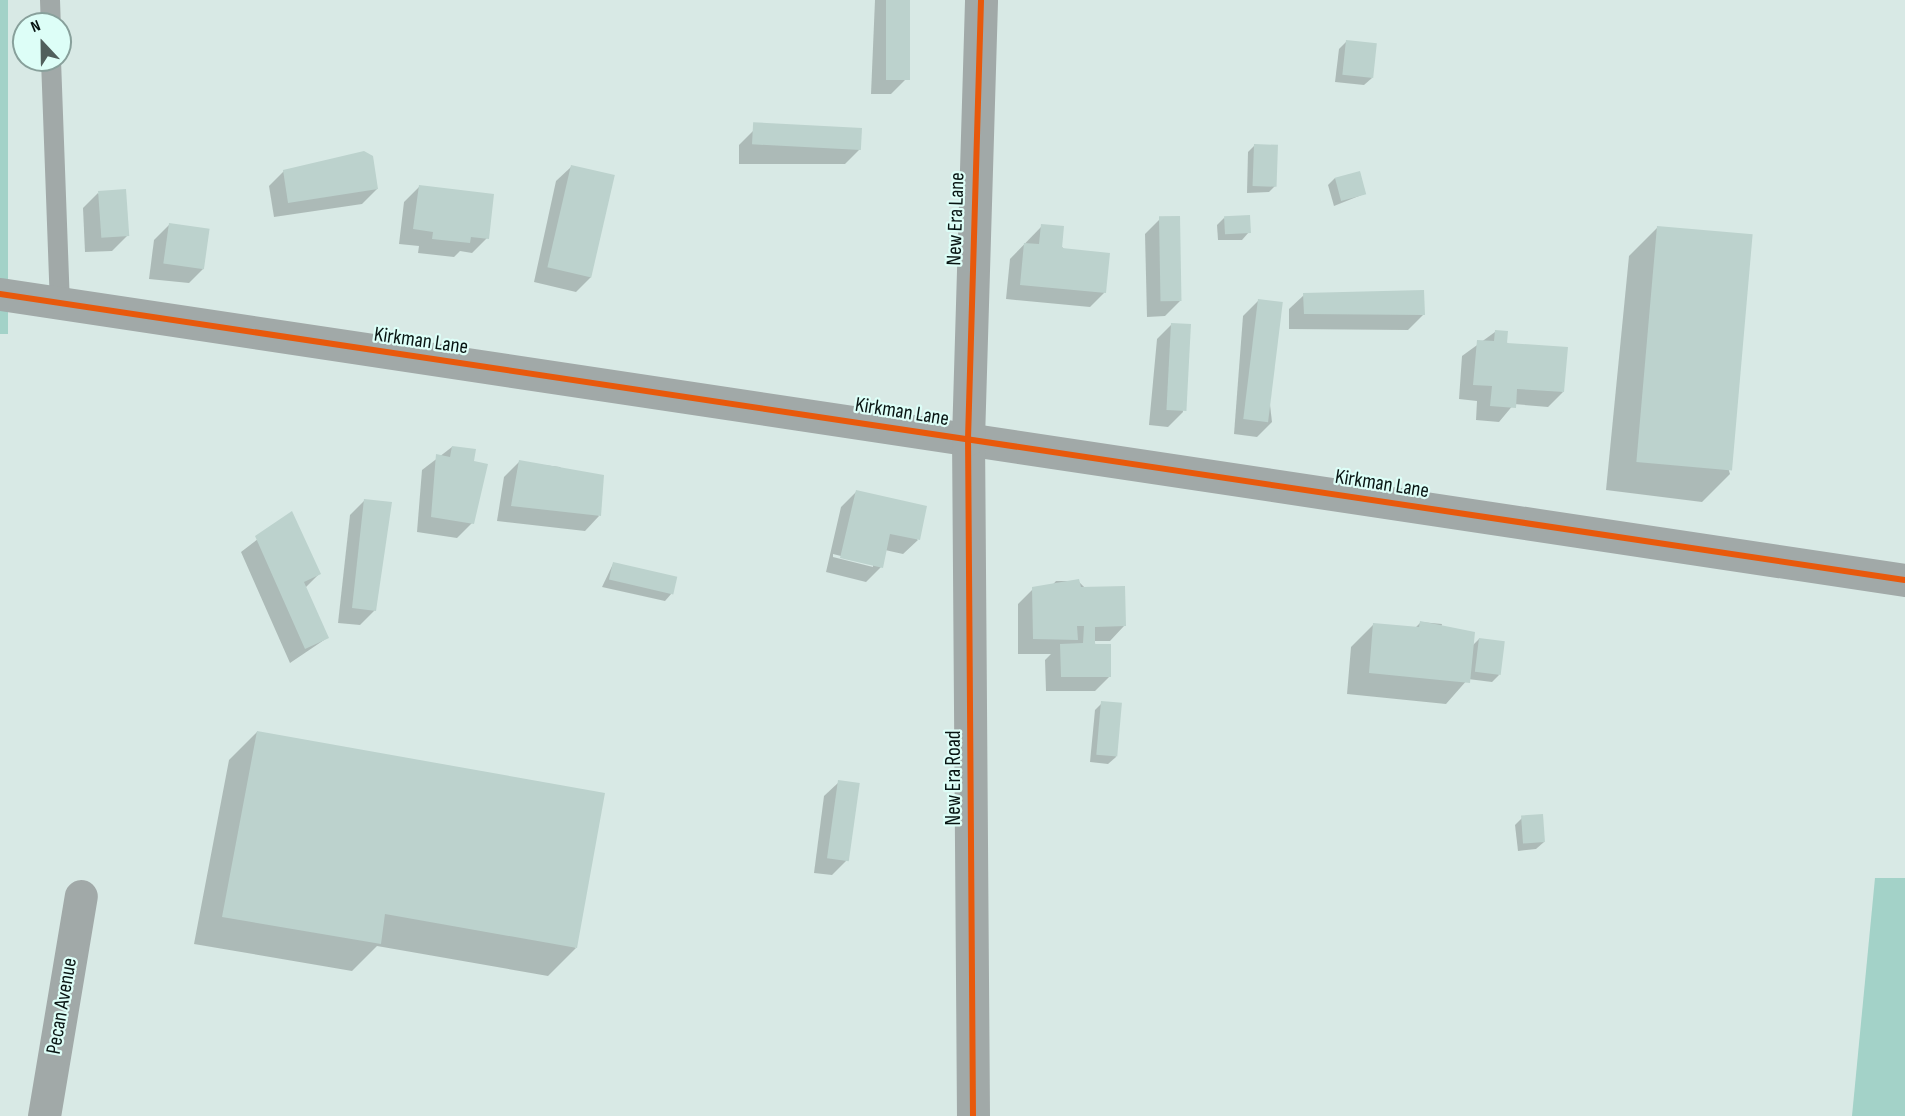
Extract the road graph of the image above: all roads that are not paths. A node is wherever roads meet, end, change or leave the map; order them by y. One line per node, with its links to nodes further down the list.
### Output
1 (981, 0): 5 (street, New Era Lane)
2 (51, 72): 4 (lane)
3 (0, 294): 4 (street, Kirkman Lane)
4 (60, 304): 5 (street, Kirkman Lane)
5 (968, 439): 6 (street, Kirkman Lane); 9 (street, New Era Road)
6 (1905, 580)
7 (81, 896): 8 (street, Pecan Avenue)
8 (44, 1116)
9 (973, 1116)

